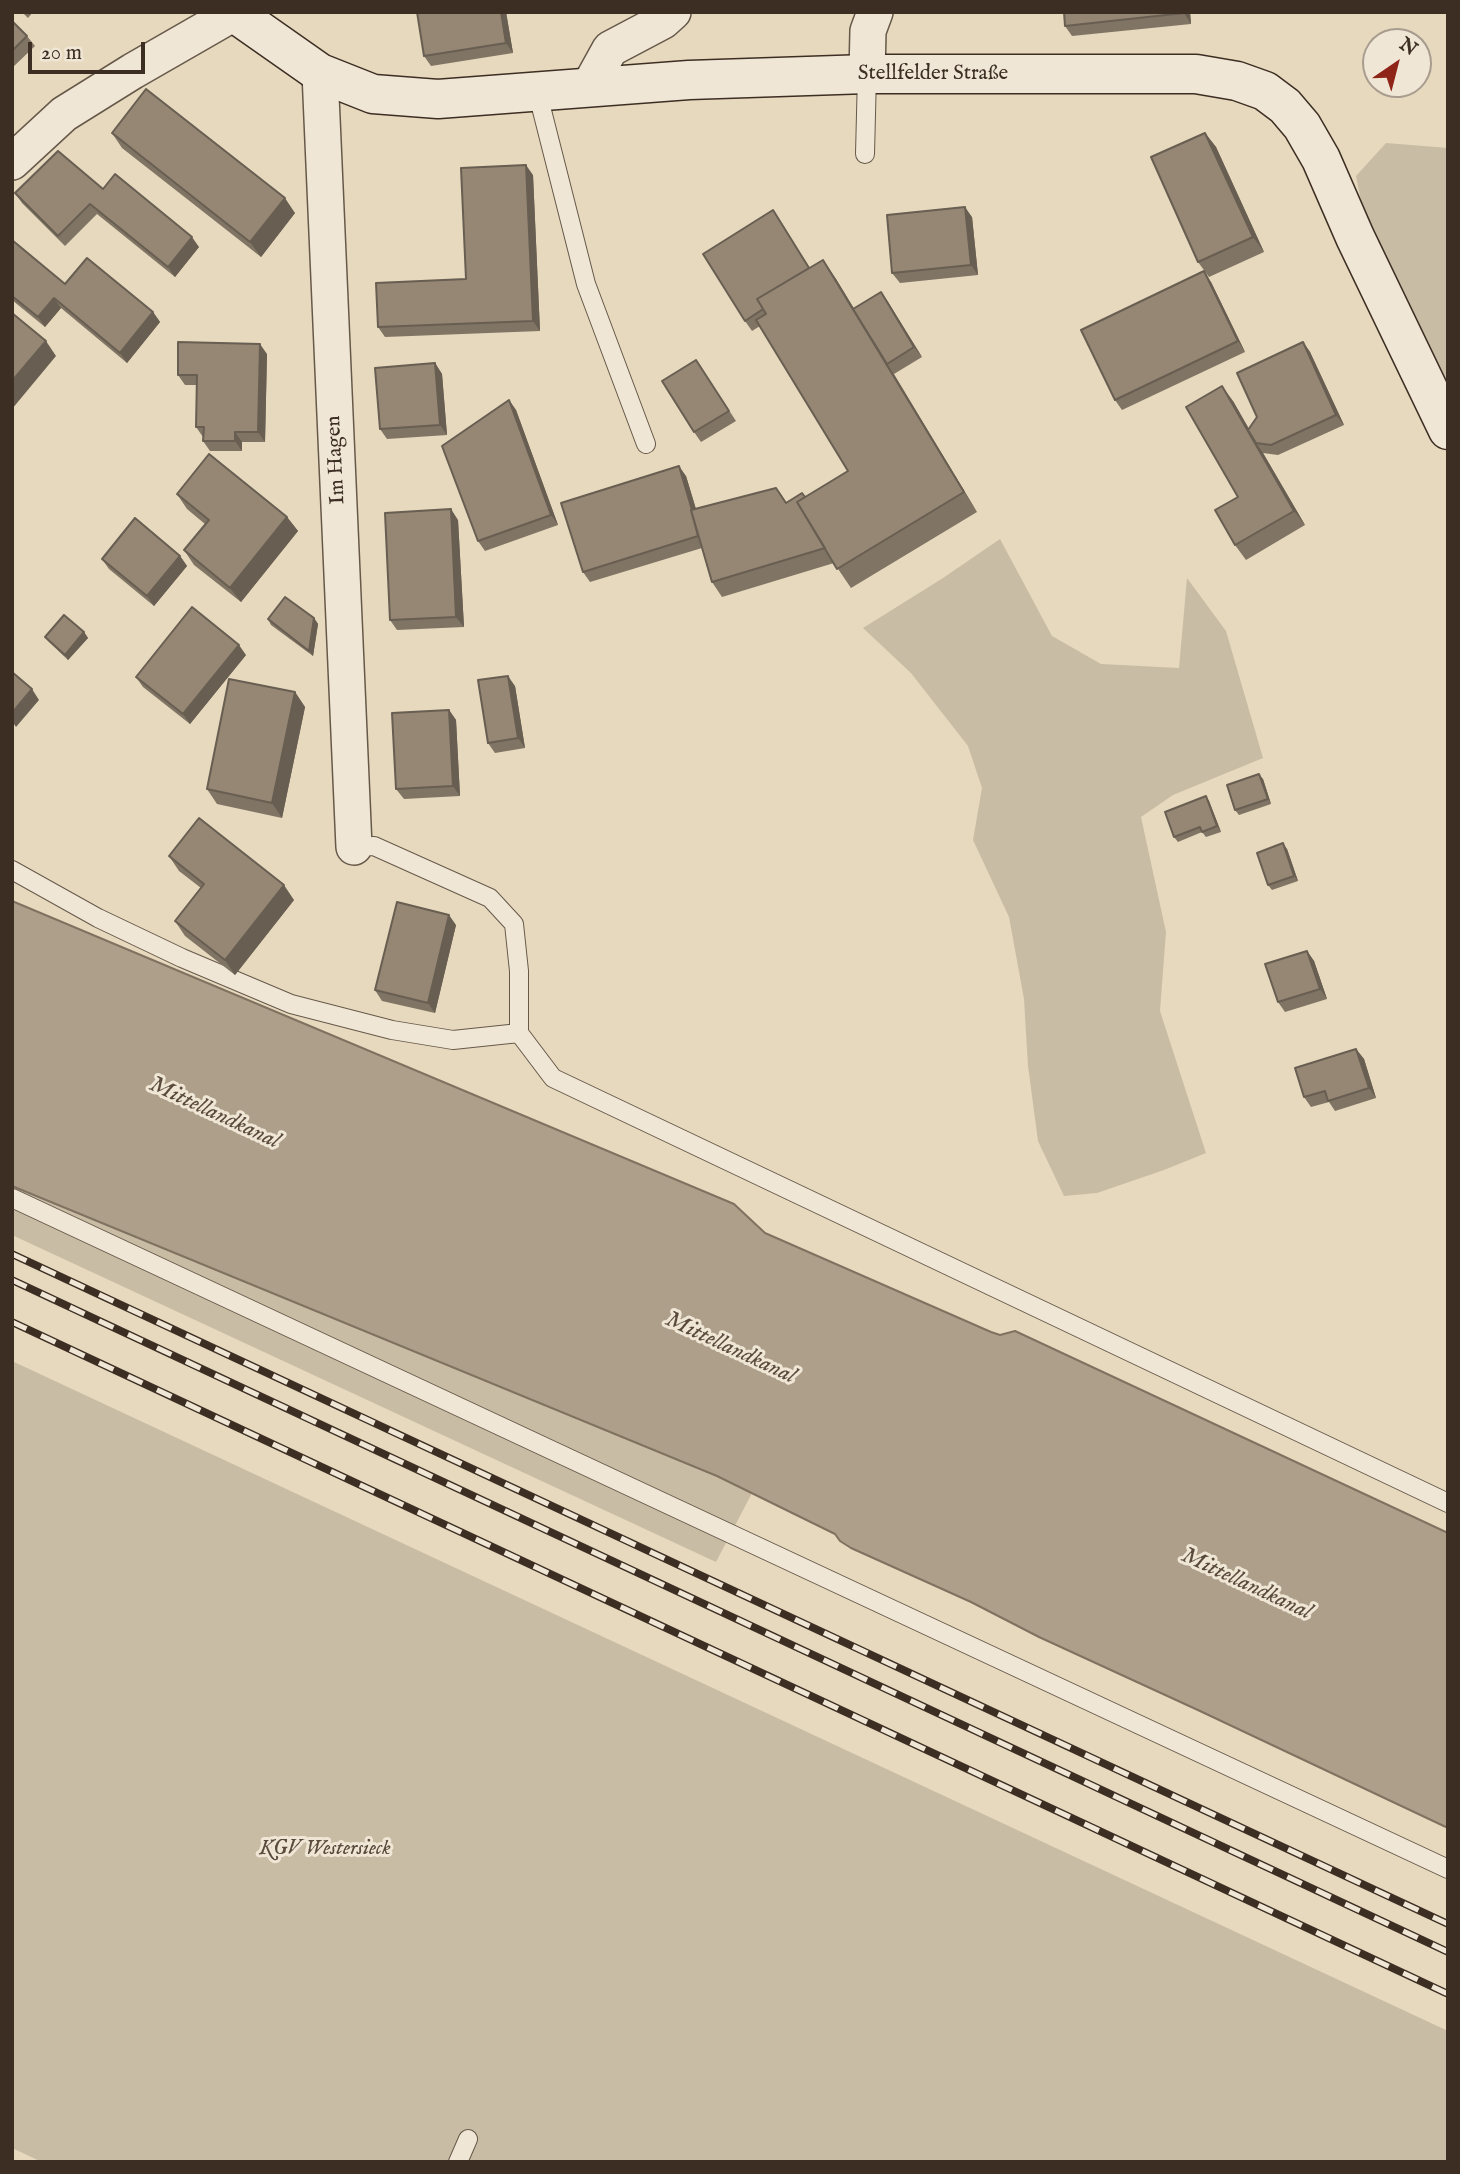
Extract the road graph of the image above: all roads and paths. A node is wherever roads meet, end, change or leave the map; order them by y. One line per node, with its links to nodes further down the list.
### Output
1 (673, 12): 6 (street)
2 (875, 12): 5 (street)
3 (234, 13): 4 (street, Stellfelder Straße); 9 (street)
4 (320, 73): 7 (street, Stellfelder Straße); 12 (street, Im Hagen)
5 (867, 74): 6 (street, Stellfelder Straße); 8 (lane); 10 (street, Stellfelder Straße)
6 (589, 87): 7 (street, Stellfelder Straße)
7 (537, 91): 11 (lane)
8 (865, 154)
9 (12, 162)
10 (1448, 430)
11 (646, 444)
12 (354, 847): 14 (lane)
13 (12, 870): 14 (lane)
14 (519, 1033): 16 (lane)
15 (12, 1198): 17 (lane)
16 (1448, 1503)
17 (1448, 1869)
18 (468, 2138): 19 (lane)
19 (458, 2162)

